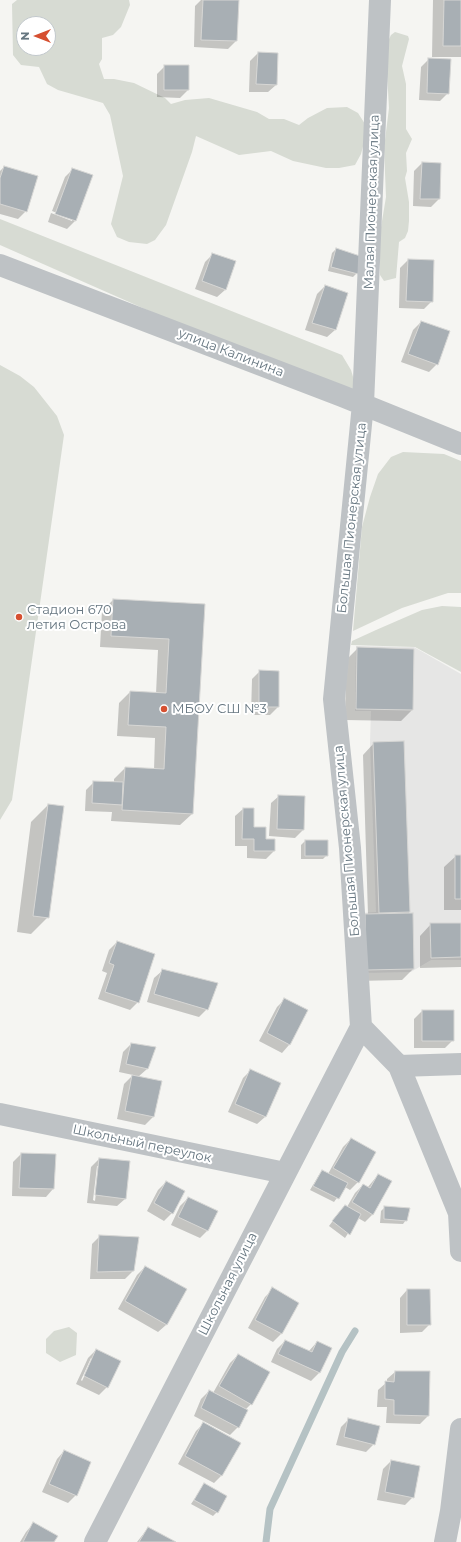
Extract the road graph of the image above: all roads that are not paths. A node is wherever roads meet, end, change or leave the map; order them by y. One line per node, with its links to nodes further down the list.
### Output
1 (380, 0): 3 (street, Малая Пионерская улица)
2 (0, 265): 3 (street, улица Калинина)
3 (364, 404): 4 (street, улица Калинина); 5 (street, Большая Пионерская улица)
4 (461, 444)
5 (361, 1027): 7 (street); 9 (street, Школьная улица)
6 (461, 1064): 7 (street)
7 (399, 1066): 10 (street)
8 (0, 1114): 9 (street, Школьный переулок)
9 (285, 1173): 12 (street, Школьная улица)
10 (461, 1251)
11 (461, 1429): 13 (street)
12 (95, 1542)
13 (445, 1542)

